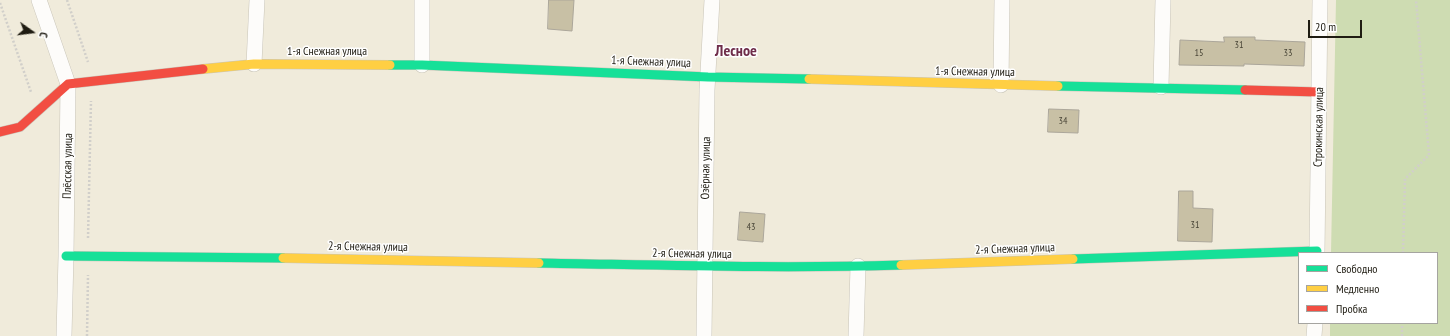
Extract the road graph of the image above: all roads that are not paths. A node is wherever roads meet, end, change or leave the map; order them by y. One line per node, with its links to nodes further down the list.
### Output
1 (39, 0): 11 (street, Плёсская улица)
2 (258, 0): 8 (street)
3 (422, 0): 9 (street)
4 (712, 0): 10 (street, Озёрная улица)
5 (1002, 0): 12 (street)
6 (1163, 0): 13 (street)
7 (1320, 0): 14 (street, Строкинская улица)
8 (254, 64): 9 (street, 1-я Снежная улица); 11 (street, 1-я Снежная улица)
9 (422, 65): 10 (street, 1-я Снежная улица)
10 (708, 77): 12 (street, 1-я Снежная улица); 19 (street, Озёрная улица)
11 (68, 84): 15 (street); 18 (street, Плёсская улица)
12 (1001, 85): 13 (street, 1-я Снежная улица)
13 (1161, 87): 14 (street, 1-я Снежная улица)
14 (1319, 92): 16 (street, Строкинская улица)
15 (0, 132)
16 (1317, 252)
17 (1298, 253): 20 (street, 2-я Снежная улица)
18 (66, 256): 19 (street, 2-я Снежная улица); 22 (street, Плёсская улица)
19 (705, 266): 20 (street, 2-я Снежная улица); 23 (street, Озёрная улица)
20 (858, 266): 24 (street)
21 (1315, 324): 25 (street)
22 (64, 336)
23 (704, 336)
24 (856, 336)
25 (1314, 336)

